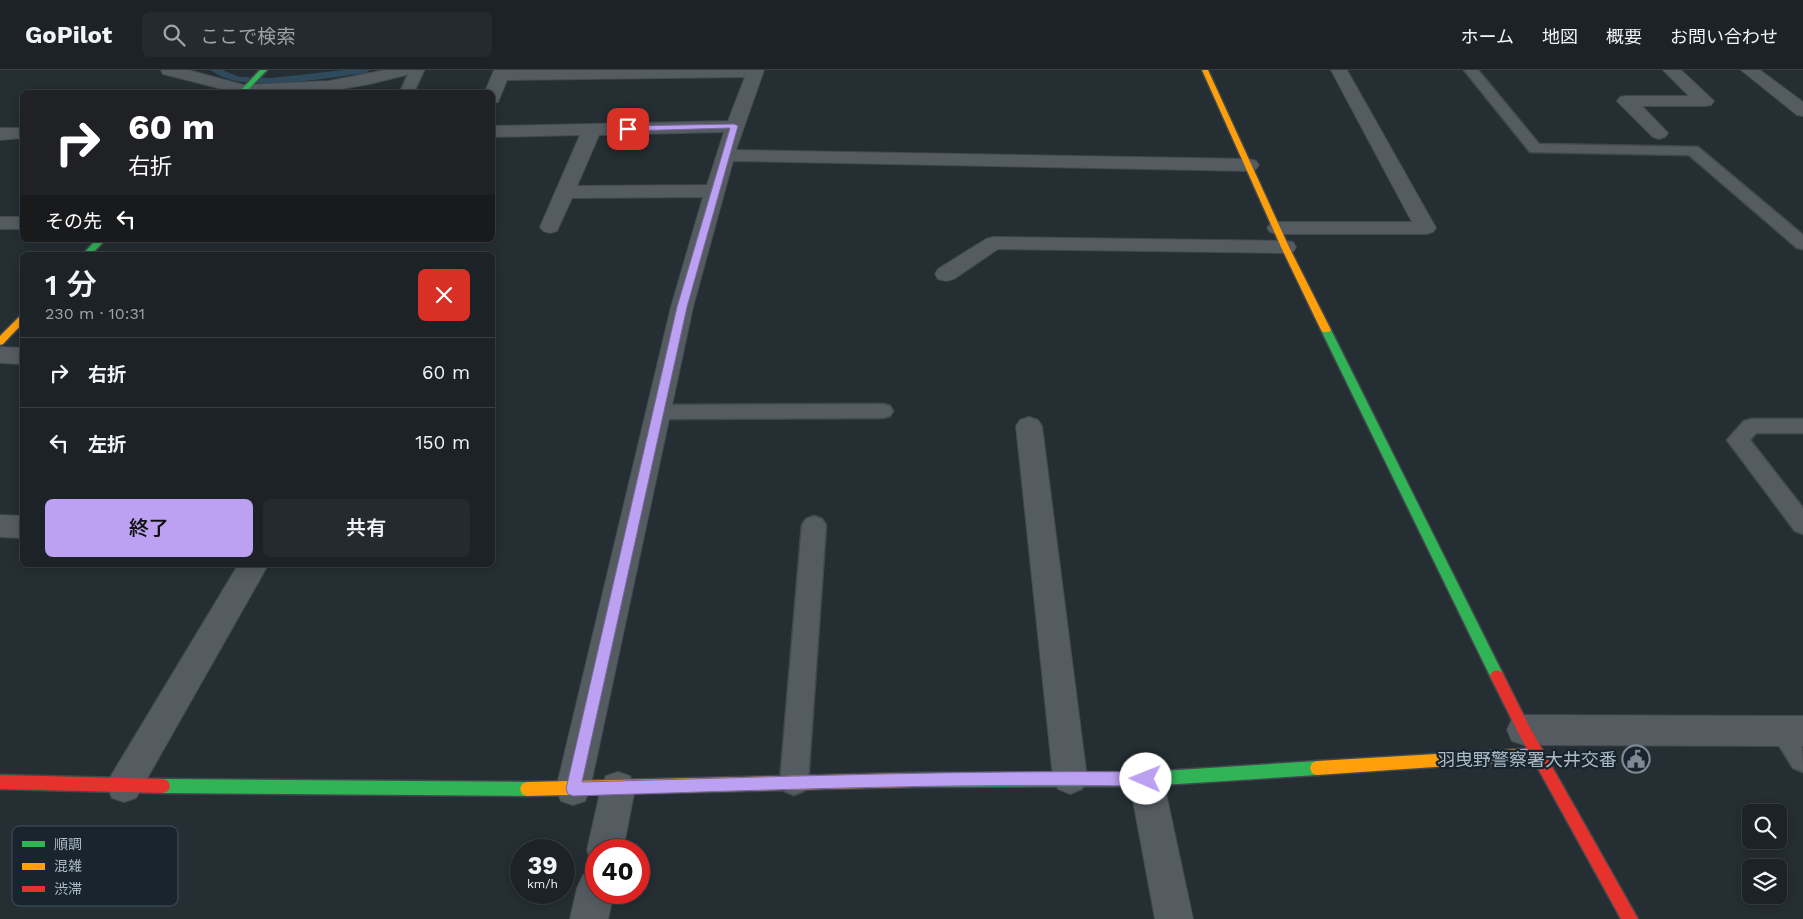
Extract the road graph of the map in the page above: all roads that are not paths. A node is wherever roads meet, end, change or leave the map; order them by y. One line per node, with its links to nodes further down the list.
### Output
1 (169, 70): 13 (street)
2 (264, 70): 14 (street)
3 (404, 70): 12 (street)
4 (417, 70): 16 (lane)
5 (1205, 70): 26 (street)
6 (1339, 70): 32 (street)
7 (1471, 70): 34 (lane)
8 (1671, 70): 23 (street)
9 (1749, 70): 18 (street)
10 (756, 71): 11 (street); 19 (street)
11 (501, 73): 17 (street)
12 (347, 87): 15 (street)
13 (239, 90)
14 (244, 90)
15 (280, 90)
16 (408, 90)
17 (495, 90)
18 (1801, 108)
19 (734, 126): 20 (street); 25 (street)
20 (592, 130): 21 (street); 28 (street)
21 (495, 132)
22 (20, 133): 24 (street)
23 (1659, 133)
24 (0, 134)
25 (725, 155): 26 (street); 27 (street)
26 (1249, 165): 32 (street)
27 (715, 191): 28 (street); 40 (street)
28 (565, 192): 31 (street)
29 (0, 223): 30 (street)
30 (20, 223)
31 (550, 227)
32 (1281, 238): 36 (street); 49 (street)
33 (98, 242): 35 (street)
34 (1803, 244)
35 (89, 252)
36 (946, 274)
37 (6, 337): 38 (street)
38 (20, 354)
39 (883, 411): 40 (lane)
40 (659, 412): 57 (street)
41 (1029, 426): 51 (street)
42 (1803, 426): 44 (lane)
43 (814, 525): 54 (lane)
44 (1803, 525)
45 (0, 526): 46 (street)
46 (20, 527)
47 (252, 567): 55 (street)
48 (1794, 731): 49 (street); 50 (lane)
49 (1531, 742): 52 (street); 62 (street)
50 (1803, 759)
51 (1070, 778): 52 (street); 54 (street)
52 (1146, 779): 61 (street)
53 (0, 782): 55 (street)
54 (794, 782): 56 (street)
55 (124, 786): 57 (street)
56 (618, 788): 57 (street); 58 (street)
57 (573, 789)
58 (607, 839)
59 (593, 904): 60 (street)
60 (590, 919)
61 (1174, 919)
62 (1630, 919)

